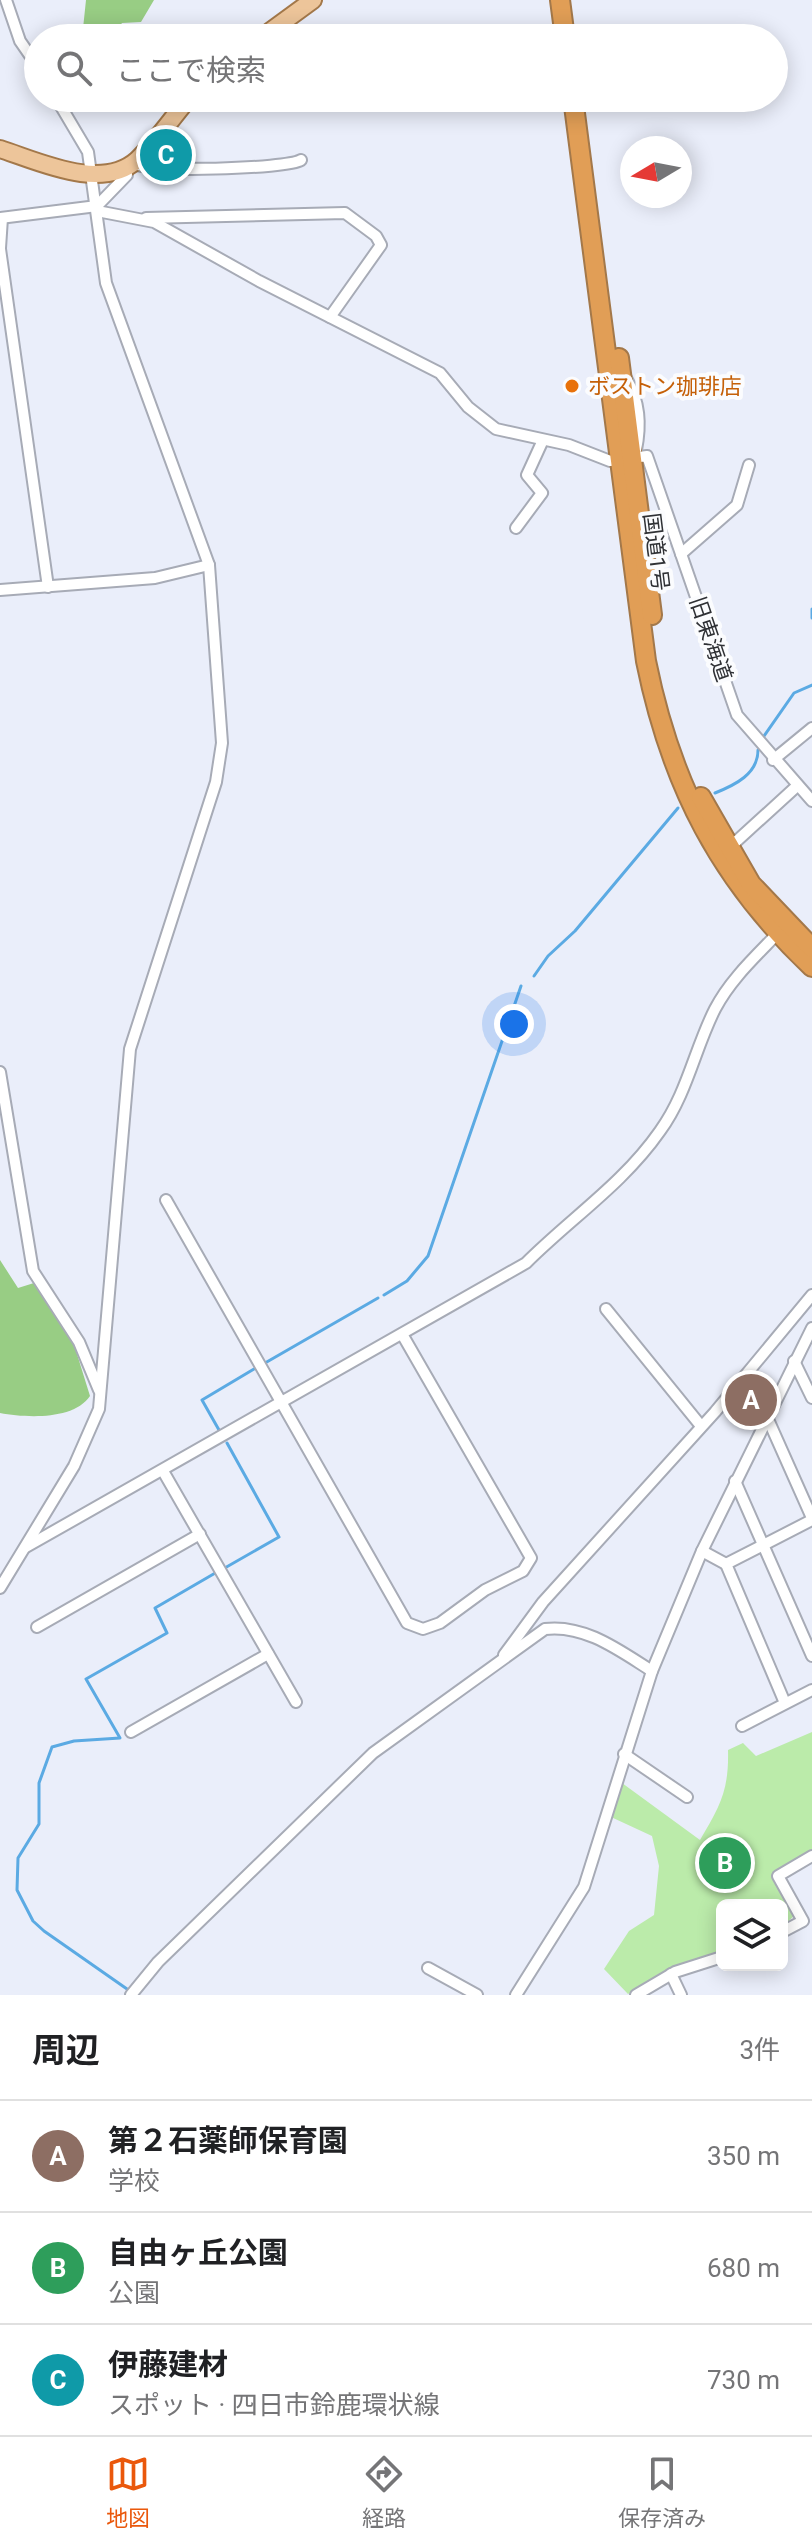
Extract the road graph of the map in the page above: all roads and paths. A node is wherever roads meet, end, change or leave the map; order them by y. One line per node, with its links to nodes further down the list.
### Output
1 (6, 0): 8 (street)
2 (313, 0): 5 (main road)
3 (560, 0): 6 (highway)
4 (572, 0): 7 (highway)
5 (280, 24)
6 (563, 24)
7 (575, 24)
8 (24, 47)
9 (64, 112): 17 (street)
10 (176, 112): 16 (main road)
11 (577, 112): 13 (highway, 国道1号)
12 (585, 112): 13 (highway, 国道1号)
13 (584, 136): 18 (highway, 国道1号)
14 (0, 149): 17 (main road)
15 (301, 160): 16 (street)
16 (129, 165): 17 (main road); 19 (street)
17 (91, 173): 19 (street)
18 (589, 177): 24 (highway, 国道1号); 26 (highway, 国道1号)
19 (97, 208): 20 (street); 21 (street); 30 (street)
20 (1, 218): 22 (street)
21 (144, 218): 23 (street); 23 (street)
22 (0, 248): 31 (street)
23 (330, 317): 25 (street)
24 (620, 370): 26 (highway, 国道1号); 26 (street)
25 (543, 440): 26 (street); 28 (street)
26 (634, 459): 29 (street, 旧東海道); 33 (highway, 国道1号)
27 (749, 465): 29 (street)
28 (516, 528)
29 (681, 554): 35 (street, 旧東海道)
30 (209, 565): 31 (street); 50 (street)
31 (48, 587): 32 (street)
32 (0, 590)
33 (659, 692): 38 (highway, 国道1号); 39 (highway, 国道1号)
34 (812, 728): 35 (street)
35 (773, 760): 36 (street, 旧東海道)
36 (797, 786): 37 (street, 旧東海道); 38 (street)
37 (812, 801)
38 (729, 848): 40 (highway, 国道1号)
39 (777, 934): 41 (highway, 国道1号); 47 (street)
40 (812, 948)
41 (812, 967)
42 (0, 1072): 50 (street)
43 (166, 1200): 52 (street)
44 (812, 1295): 54 (street)
45 (606, 1309): 54 (street)
46 (812, 1328): 48 (street)
47 (402, 1334): 52 (street); 52 (street)
48 (794, 1361): 49 (street); 53 (street)
49 (808, 1380): 51 (street)
50 (100, 1392): 60 (street)
51 (812, 1398)
52 (282, 1404): 55 (street)
53 (767, 1417): 56 (street); 57 (street)
54 (701, 1426): 67 (street)
55 (163, 1471): 58 (street); 60 (street)
56 (735, 1481): 59 (street); 61 (street)
57 (812, 1519): 59 (street)
58 (200, 1534): 64 (street); 65 (street)
59 (762, 1544): 62 (street); 66 (street)
60 (25, 1548): 63 (street)
61 (702, 1551): 62 (street); 68 (street)
62 (726, 1564): 71 (street)
63 (0, 1588)
64 (37, 1627)
65 (268, 1654): 70 (street); 73 (street)
66 (812, 1656)
67 (501, 1660): 68 (street); 81 (street)
68 (652, 1671): 74 (street)
69 (812, 1690): 71 (street)
70 (296, 1702)
71 (785, 1703): 72 (street)
72 (742, 1726)
73 (131, 1732)
74 (624, 1754): 75 (street); 83 (street)
75 (687, 1797)
76 (812, 1856): 77 (street)
77 (788, 1929)
78 (716, 1959): 80 (street)
79 (428, 1968): 82 (street)
80 (671, 1974): 84 (street); 85 (street)
81 (131, 1995)
82 (477, 1995)
83 (516, 1995)
84 (636, 1995)
85 (681, 1995)

